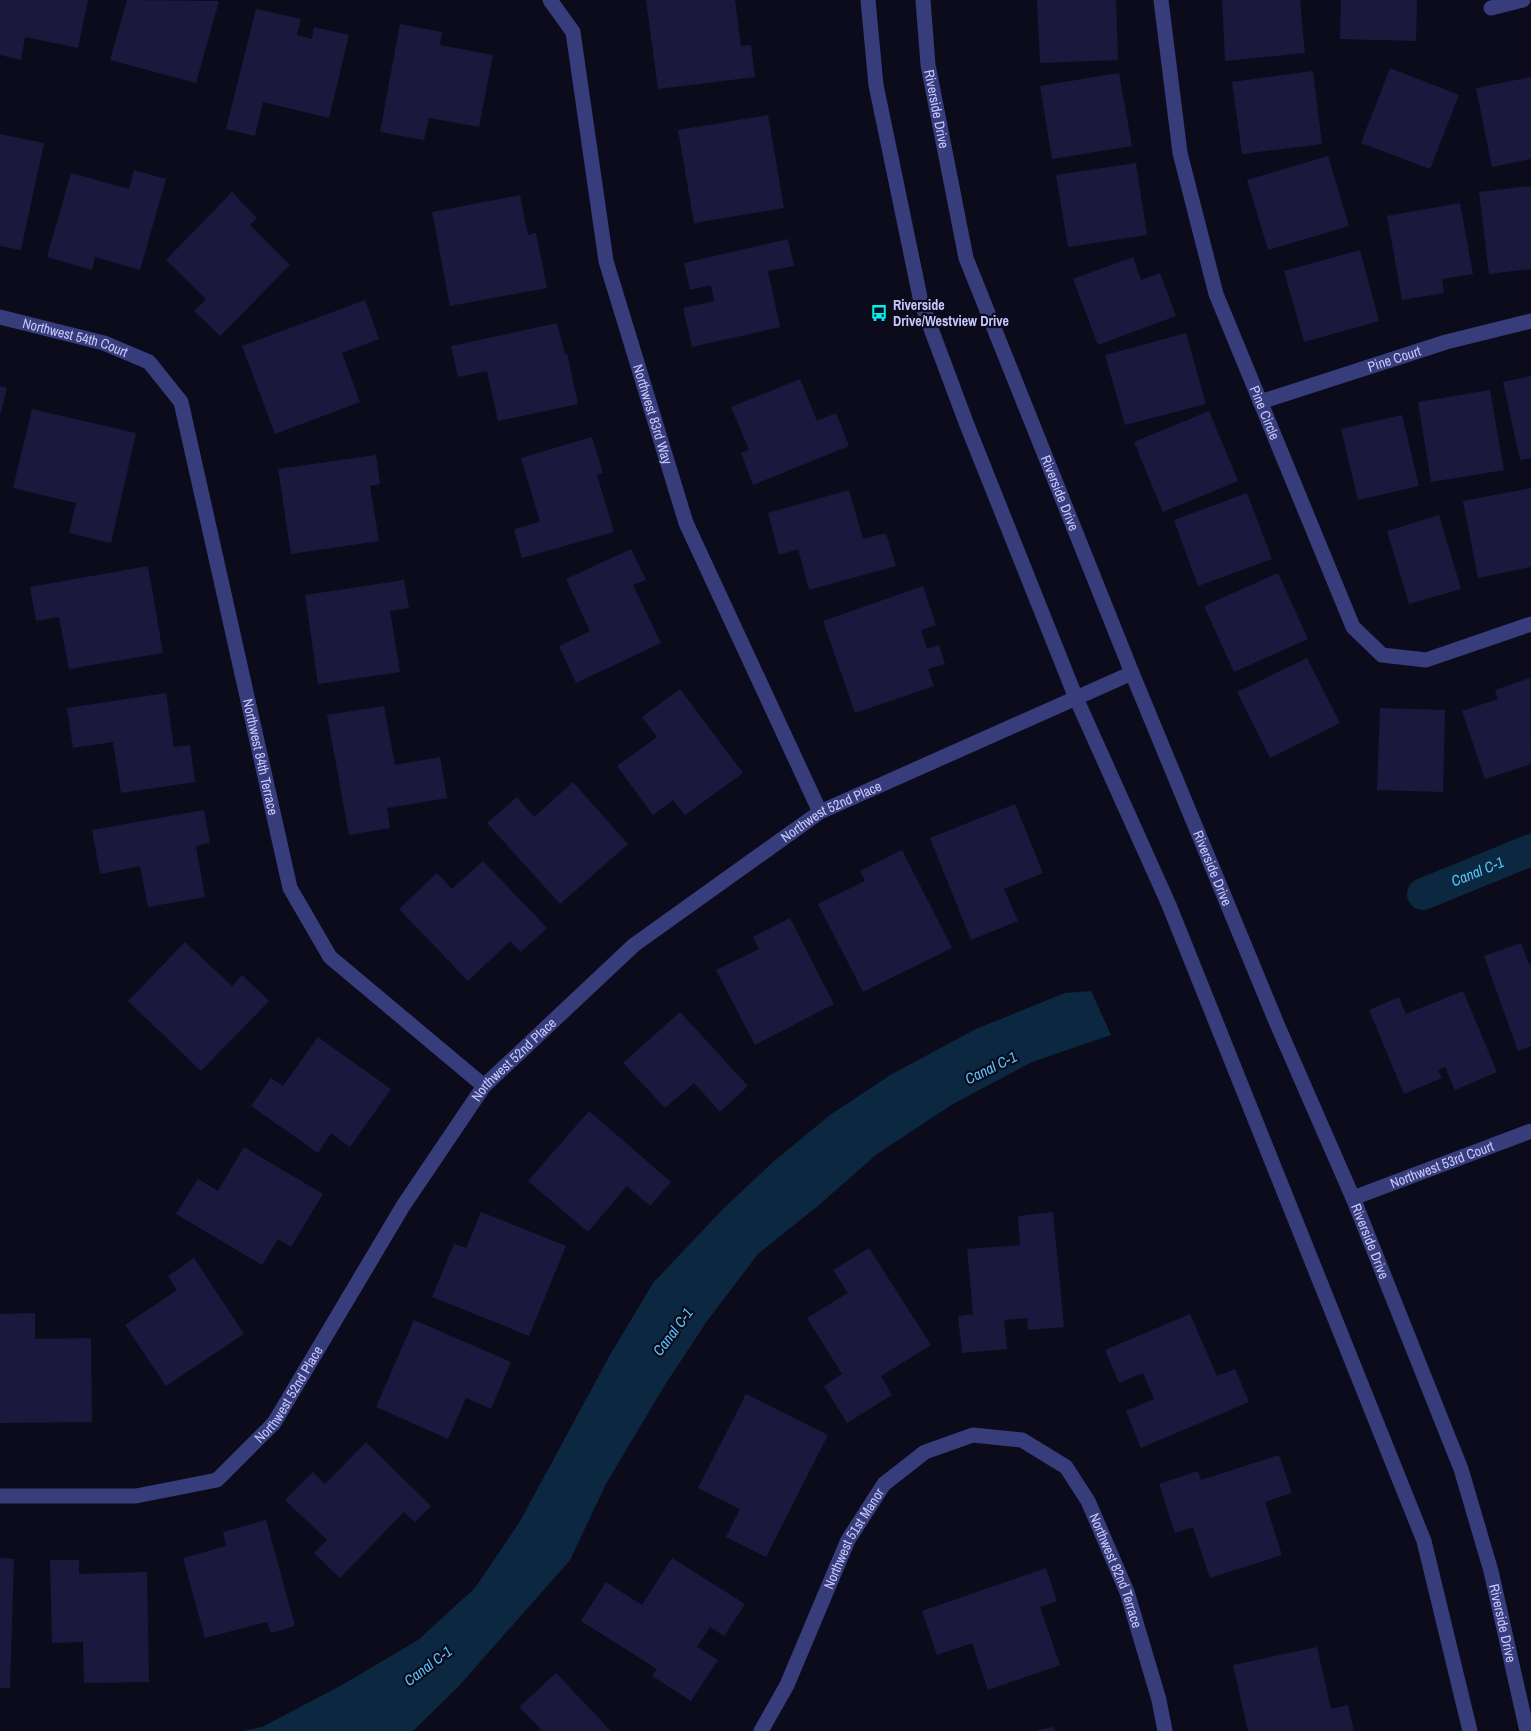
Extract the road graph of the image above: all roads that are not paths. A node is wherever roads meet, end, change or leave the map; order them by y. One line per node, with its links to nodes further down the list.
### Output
1 (550, 0): 14 (street, Northwest 83rd Way)
2 (868, 0): 13 (street)
3 (923, 0): 12 (street, Riverside Drive)
4 (1161, 0): 10 (street, Pine Circle)
5 (1523, 0): 6 (street)
6 (1491, 8)
7 (0, 317): 9 (street, Northwest 54th Court)
8 (1531, 321): 10 (street, Pine Court)
9 (149, 362): 15 (street, Northwest 84th Terrace)
10 (1260, 402): 11 (street, Pine Circle)
11 (1531, 624)
12 (1132, 673): 13 (street, Northwest 52nd Place); 17 (street, Riverside Drive)
13 (1076, 698): 14 (street, Northwest 52nd Place); 22 (street)
14 (820, 812): 15 (street, Northwest 52nd Place)
15 (484, 1086): 19 (street, Northwest 52nd Place)
16 (1531, 1131): 17 (street, Northwest 53rd Court)
17 (1353, 1198): 23 (street, Riverside Drive)
18 (1022, 1440): 20 (street, Northwest 51st Manor); 21 (street, Northwest 82nd Terrace)
19 (0, 1496)
20 (761, 1731)
21 (1165, 1731)
22 (1470, 1731)
23 (1526, 1731)

